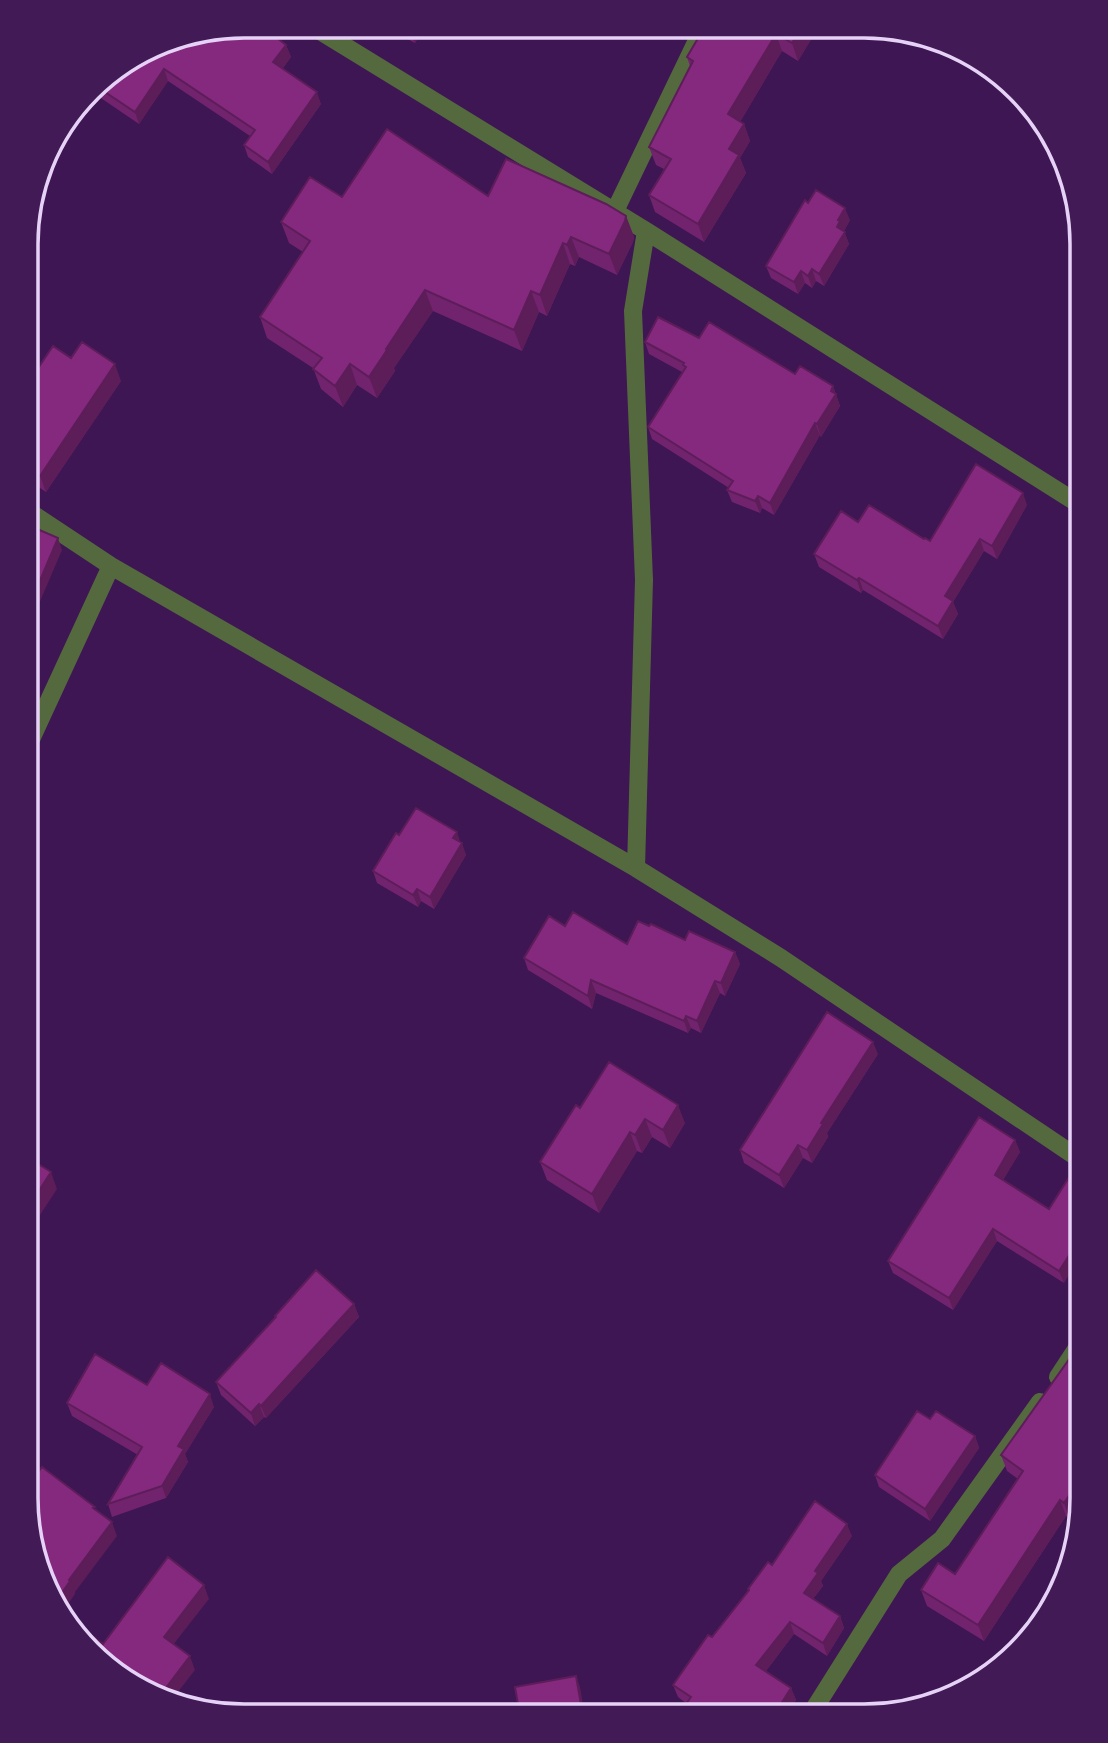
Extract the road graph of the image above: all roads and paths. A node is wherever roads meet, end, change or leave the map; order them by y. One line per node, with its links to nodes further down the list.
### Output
1 (331, 38): 3 (street)
2 (698, 38): 3 (street)
3 (614, 213): 4 (street)
4 (646, 231): 5 (street); 9 (street)
5 (1070, 498)
6 (39, 518): 7 (street)
7 (111, 566): 8 (street); 9 (street)
8 (39, 722)
9 (636, 868): 10 (street)
10 (1069, 1152)
11 (1069, 1360): 12 (street)
12 (817, 1704)

